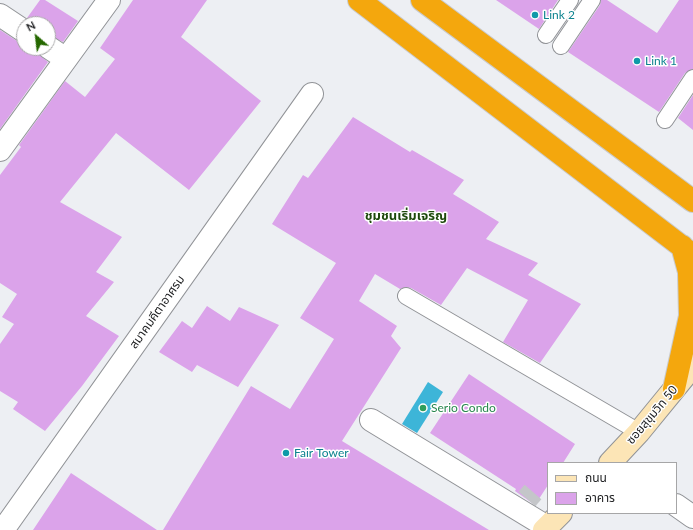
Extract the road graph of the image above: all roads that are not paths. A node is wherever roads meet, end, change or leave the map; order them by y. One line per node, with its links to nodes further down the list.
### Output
1 (109, 0): 11 (street)
2 (359, 0): 17 (highway)
3 (422, 0): 16 (highway)
4 (570, 0): 8 (lane)
5 (592, 0): 9 (lane)
6 (0, 15): 7 (street)
7 (16, 26)
8 (546, 35)
9 (561, 46)
10 (56, 52): 11 (street)
11 (66, 59): 15 (street)
12 (693, 78): 14 (lane)
13 (312, 94): 27 (street, สมาคมคีตาอาศรม)
14 (665, 120)
15 (0, 150)
16 (693, 201)
17 (688, 257): 20 (highway)
18 (406, 296): 22 (lane)
19 (693, 366): 20 (street, ซอยสุขุมวิท 50)
20 (674, 389): 22 (street, ซอยสุขุมวิท 50)
21 (371, 420): 26 (street)
22 (639, 432): 23 (street, ซอยสุขุมวิท 50)
23 (613, 462)
24 (677, 506): 25 (street)
25 (693, 517)
26 (551, 523)
27 (3, 530)

